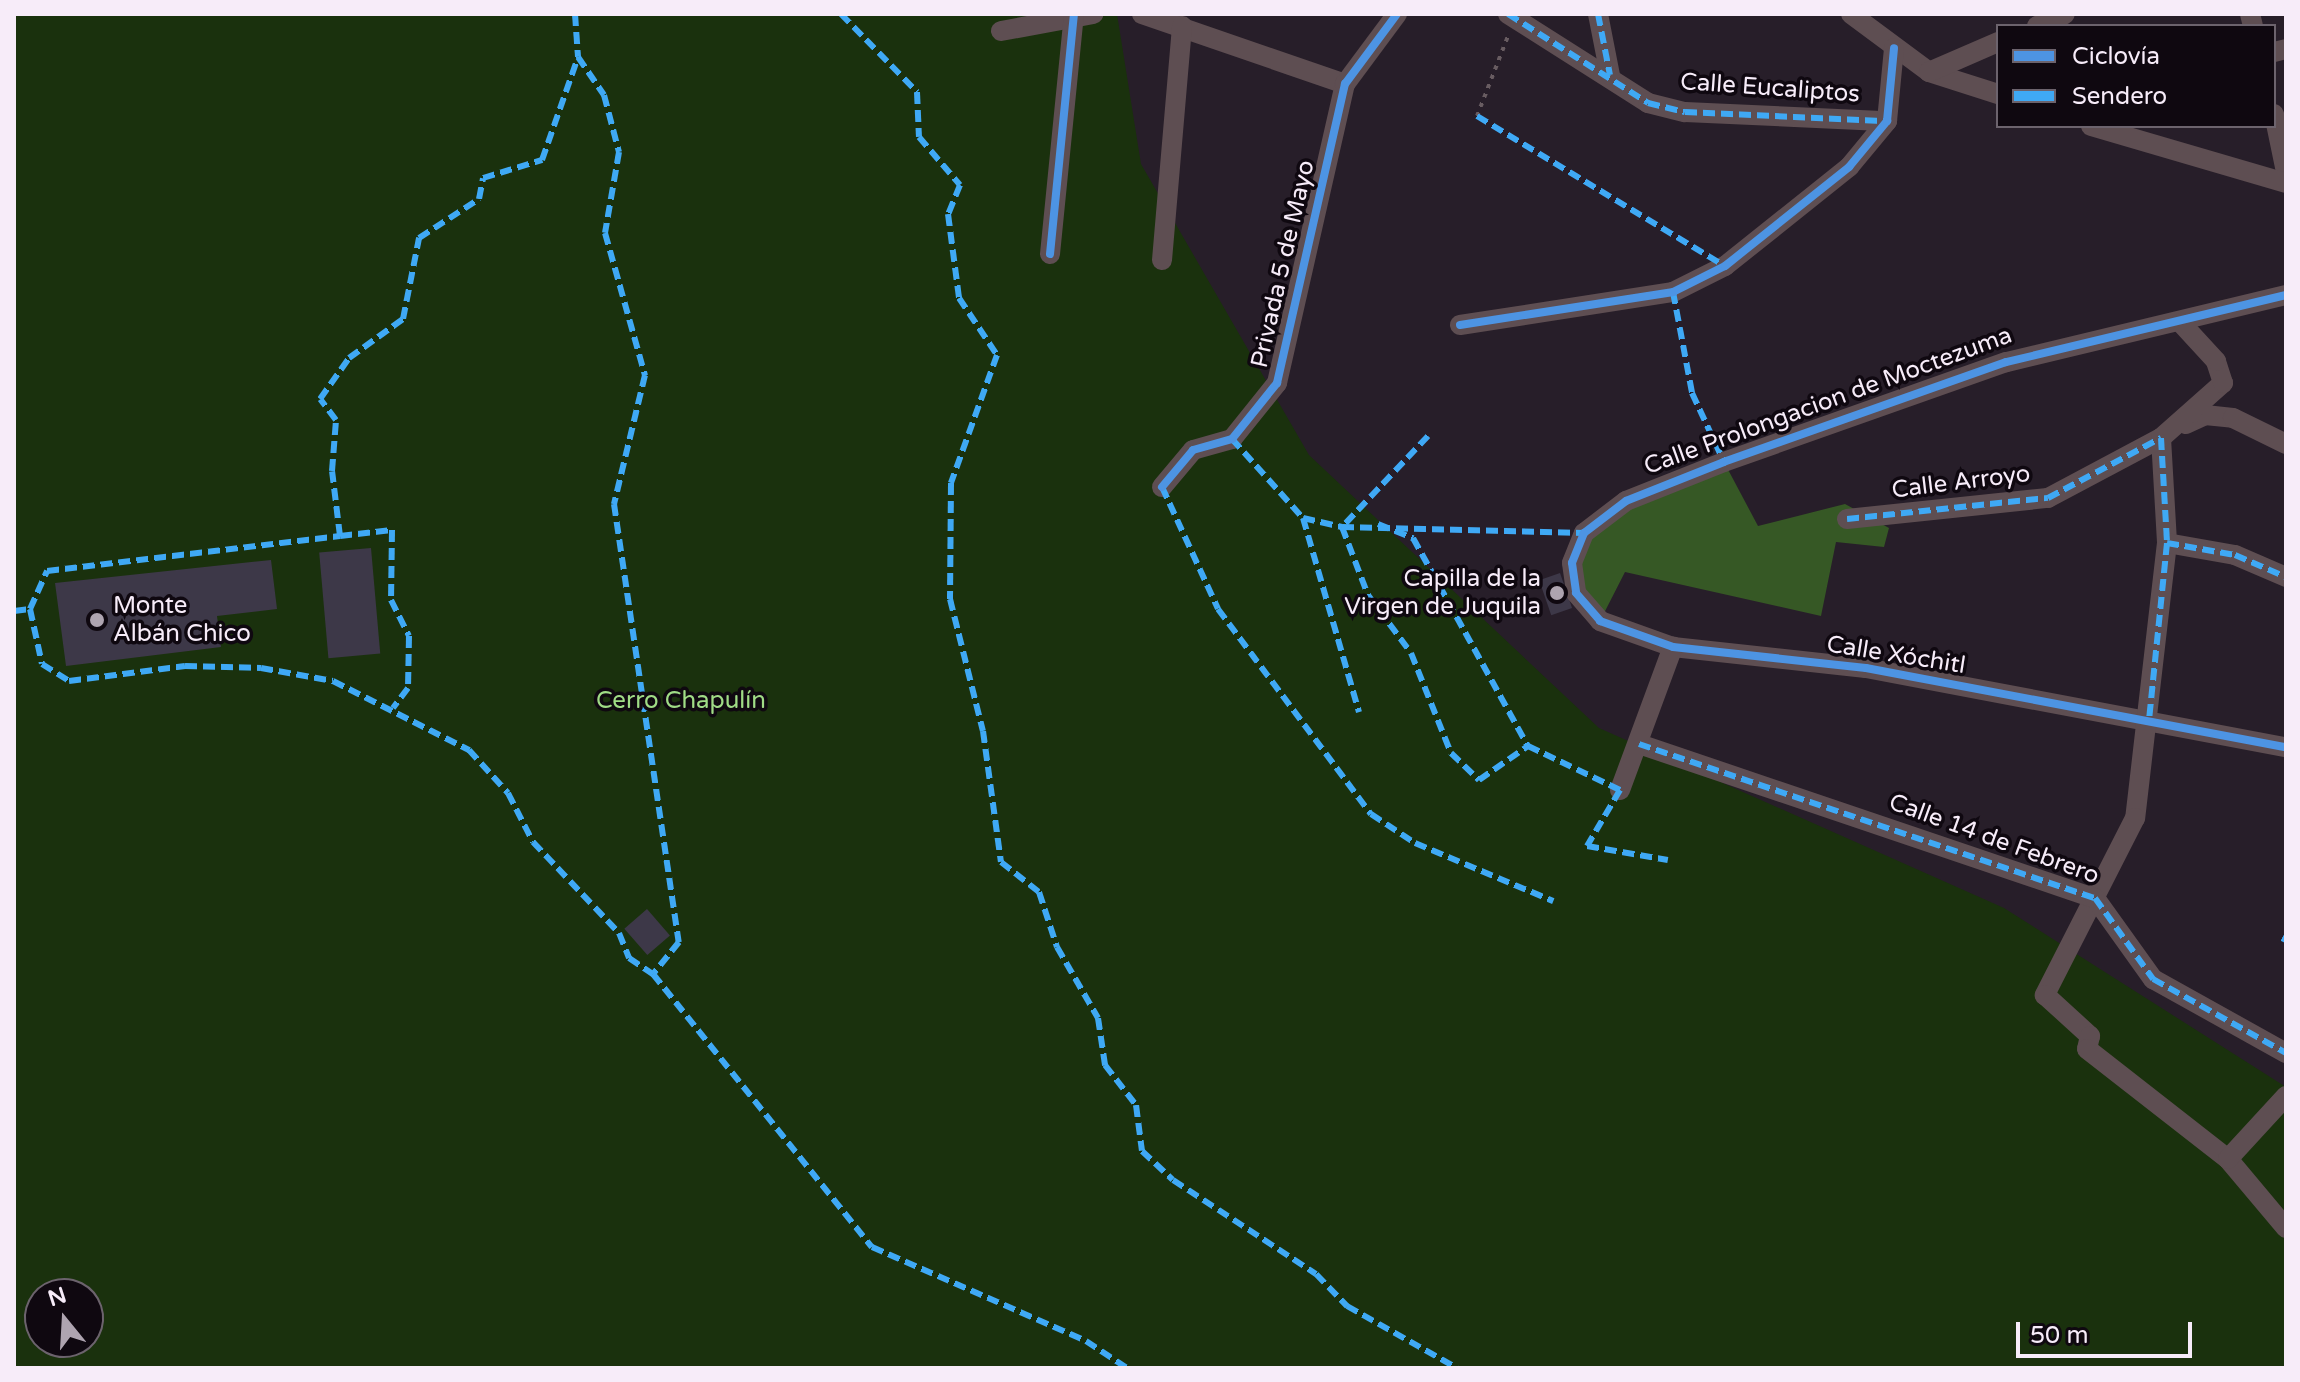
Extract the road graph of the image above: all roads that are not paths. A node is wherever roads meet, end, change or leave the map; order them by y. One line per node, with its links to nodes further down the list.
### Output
1 (1080, 14): 10 (street); 22 (street)
2 (1142, 14): 9 (street)
3 (1397, 14): 15 (street)
4 (1598, 14): 14 (street)
5 (1851, 14): 12 (street)
6 (2065, 14): 8 (street)
7 (1512, 15): 14 (street, Calle Eucaliptos)
8 (2042, 24)
9 (1182, 26): 15 (street); 23 (street)
10 (1001, 31)
11 (1996, 43): 13 (street)
12 (1894, 48): 13 (street); 17 (street)
13 (1929, 72): 16 (street)
14 (1610, 75): 17 (street, Calle Eucaliptos)
15 (1345, 84): 29 (street, Privada 5 de Mayo)
16 (1996, 93)
17 (1887, 121): 26 (street)
18 (2276, 124): 20 (street)
19 (2098, 128): 21 (street)
20 (2286, 172)
21 (2286, 183)
22 (1050, 254)
23 (1162, 260)
24 (2286, 295): 25 (street, Calle Prolongacion de Moctezuma)
25 (2181, 323): 27 (street); 31 (street, Calle Prolongacion de Moctezuma)
26 (1460, 325)
27 (2168, 434): 28 (street); 30 (street, Calle Arroyo); 32 (street)
28 (2286, 444)
29 (1162, 487)
30 (1847, 519)
31 (1584, 533): 34 (street, Calle Xóchitl)
32 (2167, 543): 33 (street); 35 (street)
33 (2286, 577)
34 (1673, 647): 35 (street, Calle Xóchitl); 36 (street)
35 (2149, 720): 37 (street, Calle Xóchitl); 39 (street)
36 (1639, 744): 38 (street); 39 (street, Calle 14 de Febrero)
37 (2286, 747)
38 (1620, 790)
39 (2095, 898): 40 (street, Calle 14 de Febrero); 42 (street)
40 (2286, 1053)
41 (2286, 1096): 42 (street)
42 (2228, 1159): 43 (street)
43 (2286, 1228)

